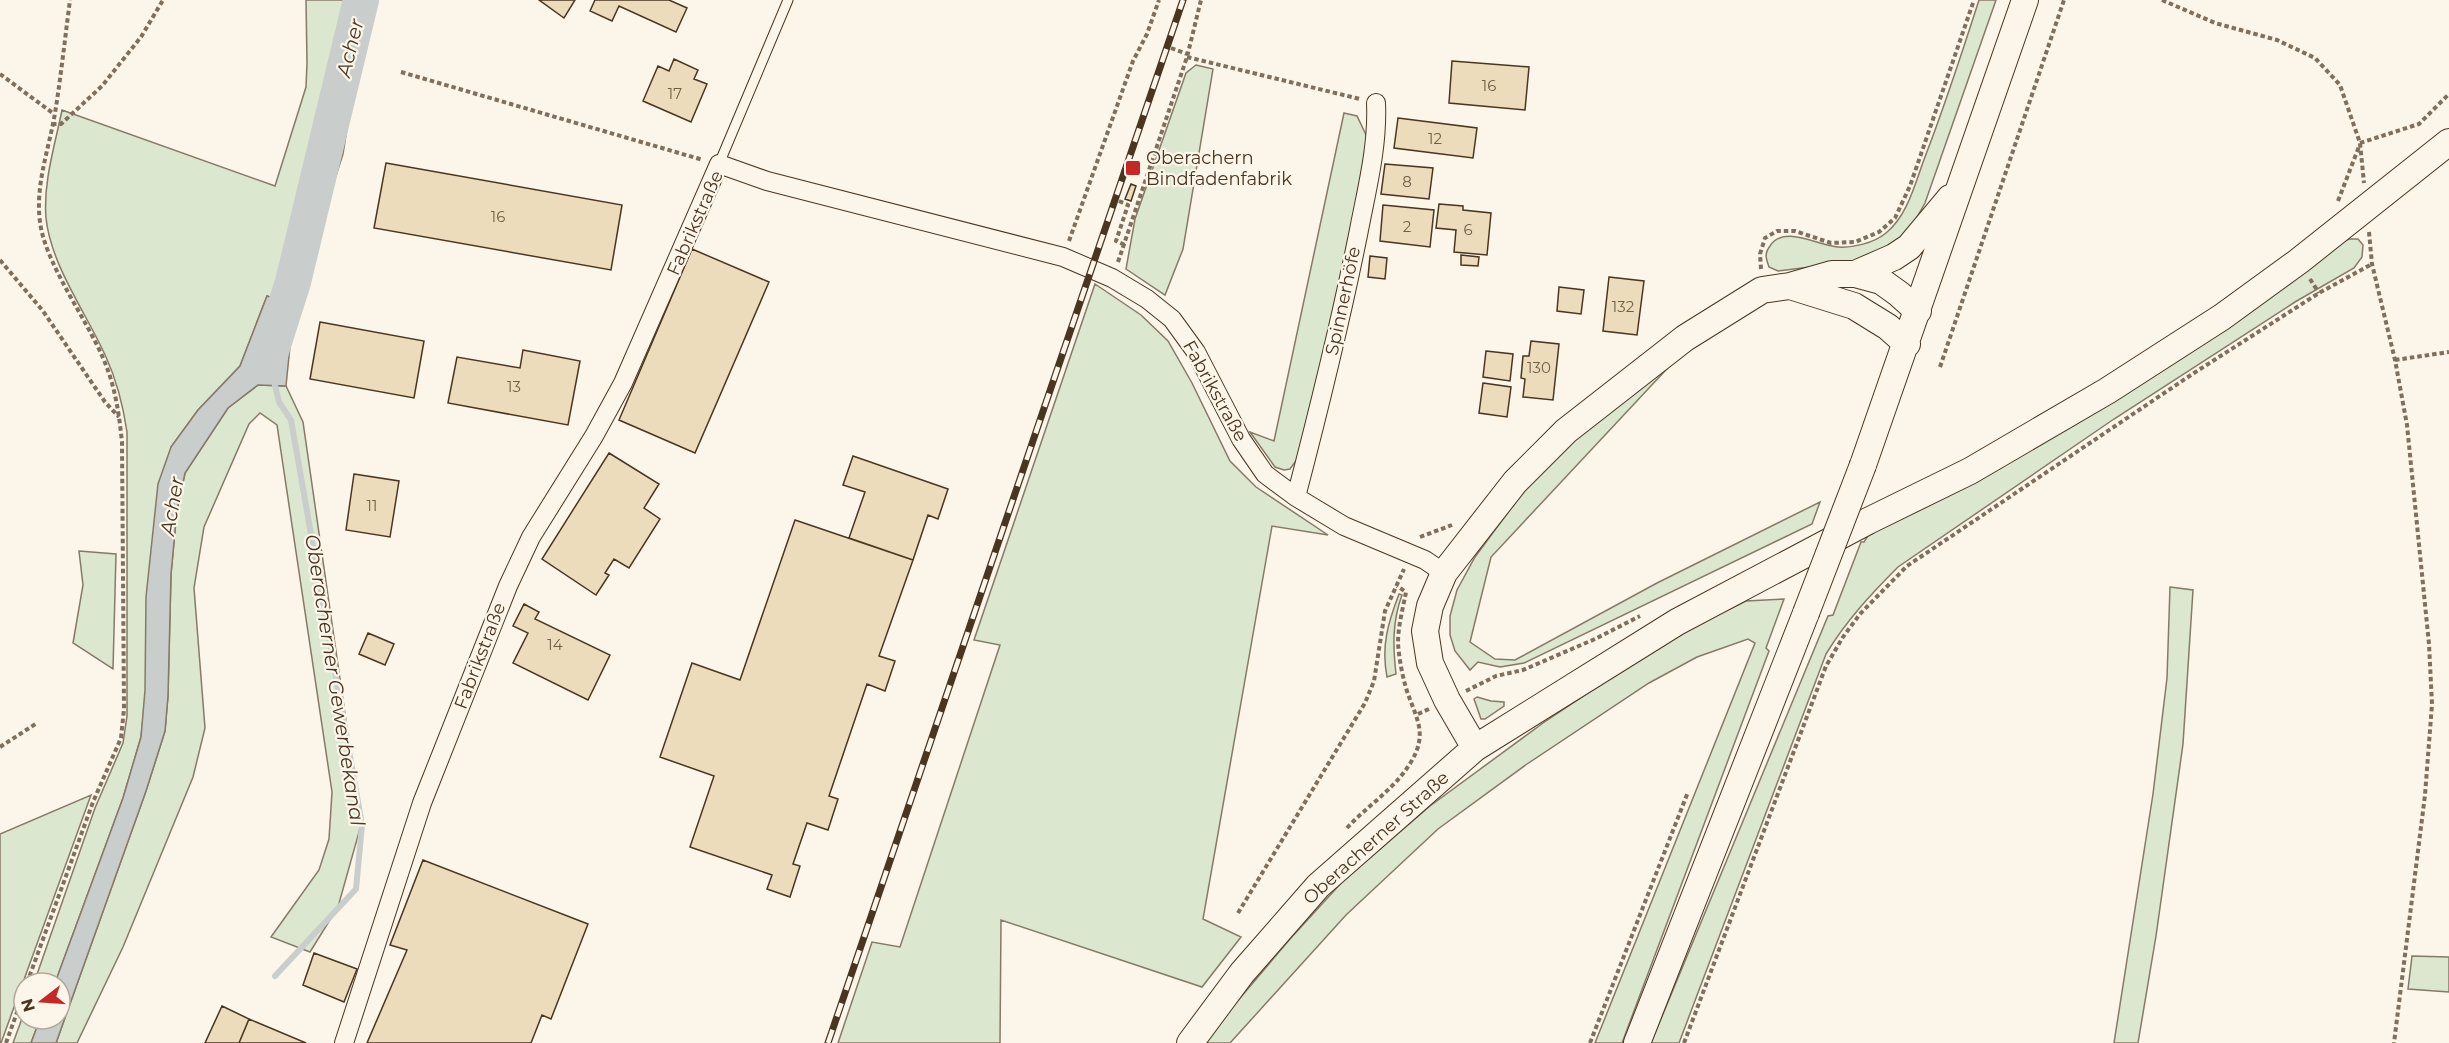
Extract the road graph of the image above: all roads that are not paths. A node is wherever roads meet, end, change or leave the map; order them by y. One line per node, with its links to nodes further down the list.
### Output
1 (788, 0): 5 (lane)
2 (2025, 0): 6 (main road)
3 (1376, 103): 11 (street, Spinnerhöfe)
4 (2449, 142): 13 (main road, Oberacherner Straße)
5 (719, 164): 11 (street, Fabrikstraße); 14 (street, Fabrikstraße)
6 (1960, 186): 7 (main road); 9 (main road)
7 (1855, 274): 8 (main road); 9 (main road)
8 (1790, 286): 10 (main road); 12 (main road)
9 (1918, 311): 10 (main road)
10 (1907, 344): 16 (main road, bridge)
11 (1296, 498): 12 (street, Fabrikstraße)
12 (1444, 573): 13 (main road)
13 (1475, 748): 15 (main road, Oberacherner Straße)
14 (344, 1043)
15 (1190, 1043)
16 (1637, 1043)

